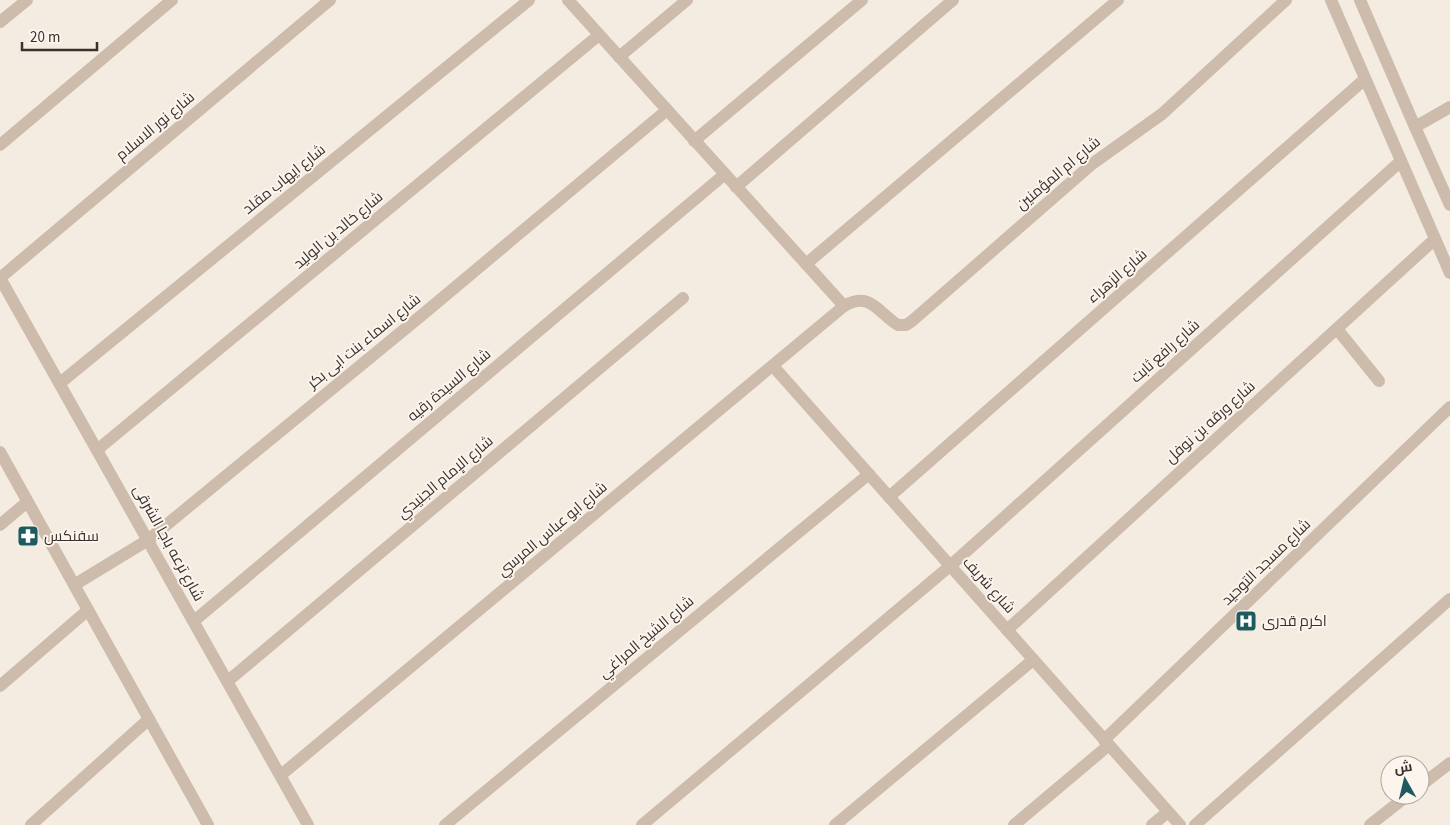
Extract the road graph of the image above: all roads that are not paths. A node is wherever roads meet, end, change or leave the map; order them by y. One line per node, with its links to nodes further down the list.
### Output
1 (27, 0): 13 (street)
2 (172, 0): 21 (street)
3 (330, 0): 29 (street, شارع نور الاسلام)
4 (529, 0): 35 (street, شارع ايهاب مقلد)
5 (568, 0): 14 (street)
6 (687, 0): 15 (street)
7 (862, 0): 20 (street)
8 (953, 0): 24 (street)
9 (1118, 0): 27 (street)
10 (1286, 0): 31 (street, شارع ام المؤمنين)
11 (1331, 0): 16 (street)
12 (1360, 0): 19 (street)
13 (0, 22)
14 (599, 35): 15 (street); 37 (street, شارع خالد بن الوليد)
15 (619, 57): 18 (street)
16 (1365, 79): 22 (street); 40 (street, شارع الزهراء)
17 (1450, 107): 19 (street)
18 (667, 110): 20 (street); 43 (street, شارع اسماء بنت ابى بكر)
19 (1415, 127): 25 (street)
20 (694, 141): 23 (street)
21 (0, 145)
22 (1401, 161): 26 (street); 44 (street, شارع رافع ثابت)
23 (725, 174): 24 (street); 48 (street, شارع السيدة رقيه)
24 (736, 187): 27 (street)
25 (1450, 205)
26 (1435, 239): 28 (street); 32 (street, شارع ورقه بن نوفل)
27 (806, 264): 31 (street)
28 (1450, 273)
29 (0, 278): 35 (street, شارع ترعه باجا الشرقى)
30 (683, 298): 51 (street, شارع الإمام الجنيدي)
31 (844, 306): 33 (street, شارع ابو عباس المرسي)
32 (1337, 329): 34 (street); 49 (street, شارع ورقه بن نوفل)
33 (773, 366): 39 (street, شارع شريف); 56 (street, شارع ابو عباس المرسي)
34 (1379, 381)
35 (60, 383): 37 (street, شارع ترعه باجا الشرقى)
36 (1450, 407): 54 (street, شارع مسجد التوحيد)
37 (97, 450): 43 (street, شارع ترعه باجا الشرقى)
38 (0, 452): 41 (street)
39 (869, 474): 40 (street, شارع شريف); 63 (street, شارع الشيخ المراغي)
40 (889, 497): 44 (street, شارع شريف)
41 (28, 502): 42 (street); 45 (street)
42 (0, 525)
43 (148, 540): 45 (street, شارع اسماء بنت ابى بكر); 48 (street, شارع ترعه باجا الشرقى)
44 (950, 566): 49 (street, شارع شريف); 64 (street, شارع رافع ثابت)
45 (74, 585): 47 (street)
46 (1450, 599): 69 (street)
47 (88, 610): 52 (street); 53 (street)
48 (194, 621): 51 (street, شارع ترعه باجا الشرقى)
49 (1007, 630): 50 (street, شارع شريف)
50 (1034, 660): 54 (street, شارع شريف); 65 (street)
51 (228, 681): 56 (street, شارع ترعه باجا الشرقى)
52 (0, 686)
53 (148, 719): 60 (street); 61 (street)
54 (1107, 742): 59 (street, شارع شريف); 66 (street, شارع مسجد التوحيد)
55 (1450, 763): 57 (street)
56 (281, 776): 62 (street, شارع ترعه باجا الشرقى)
57 (1430, 778)
58 (1395, 805): 70 (street)
59 (1168, 812): 67 (street); 68 (street, شارع شريف)
60 (205, 824)
61 (31, 825)
62 (308, 825)
63 (444, 825)
64 (642, 825)
65 (835, 825)
66 (1014, 825)
67 (1152, 825)
68 (1180, 825)
69 (1196, 825)
70 (1370, 825)

